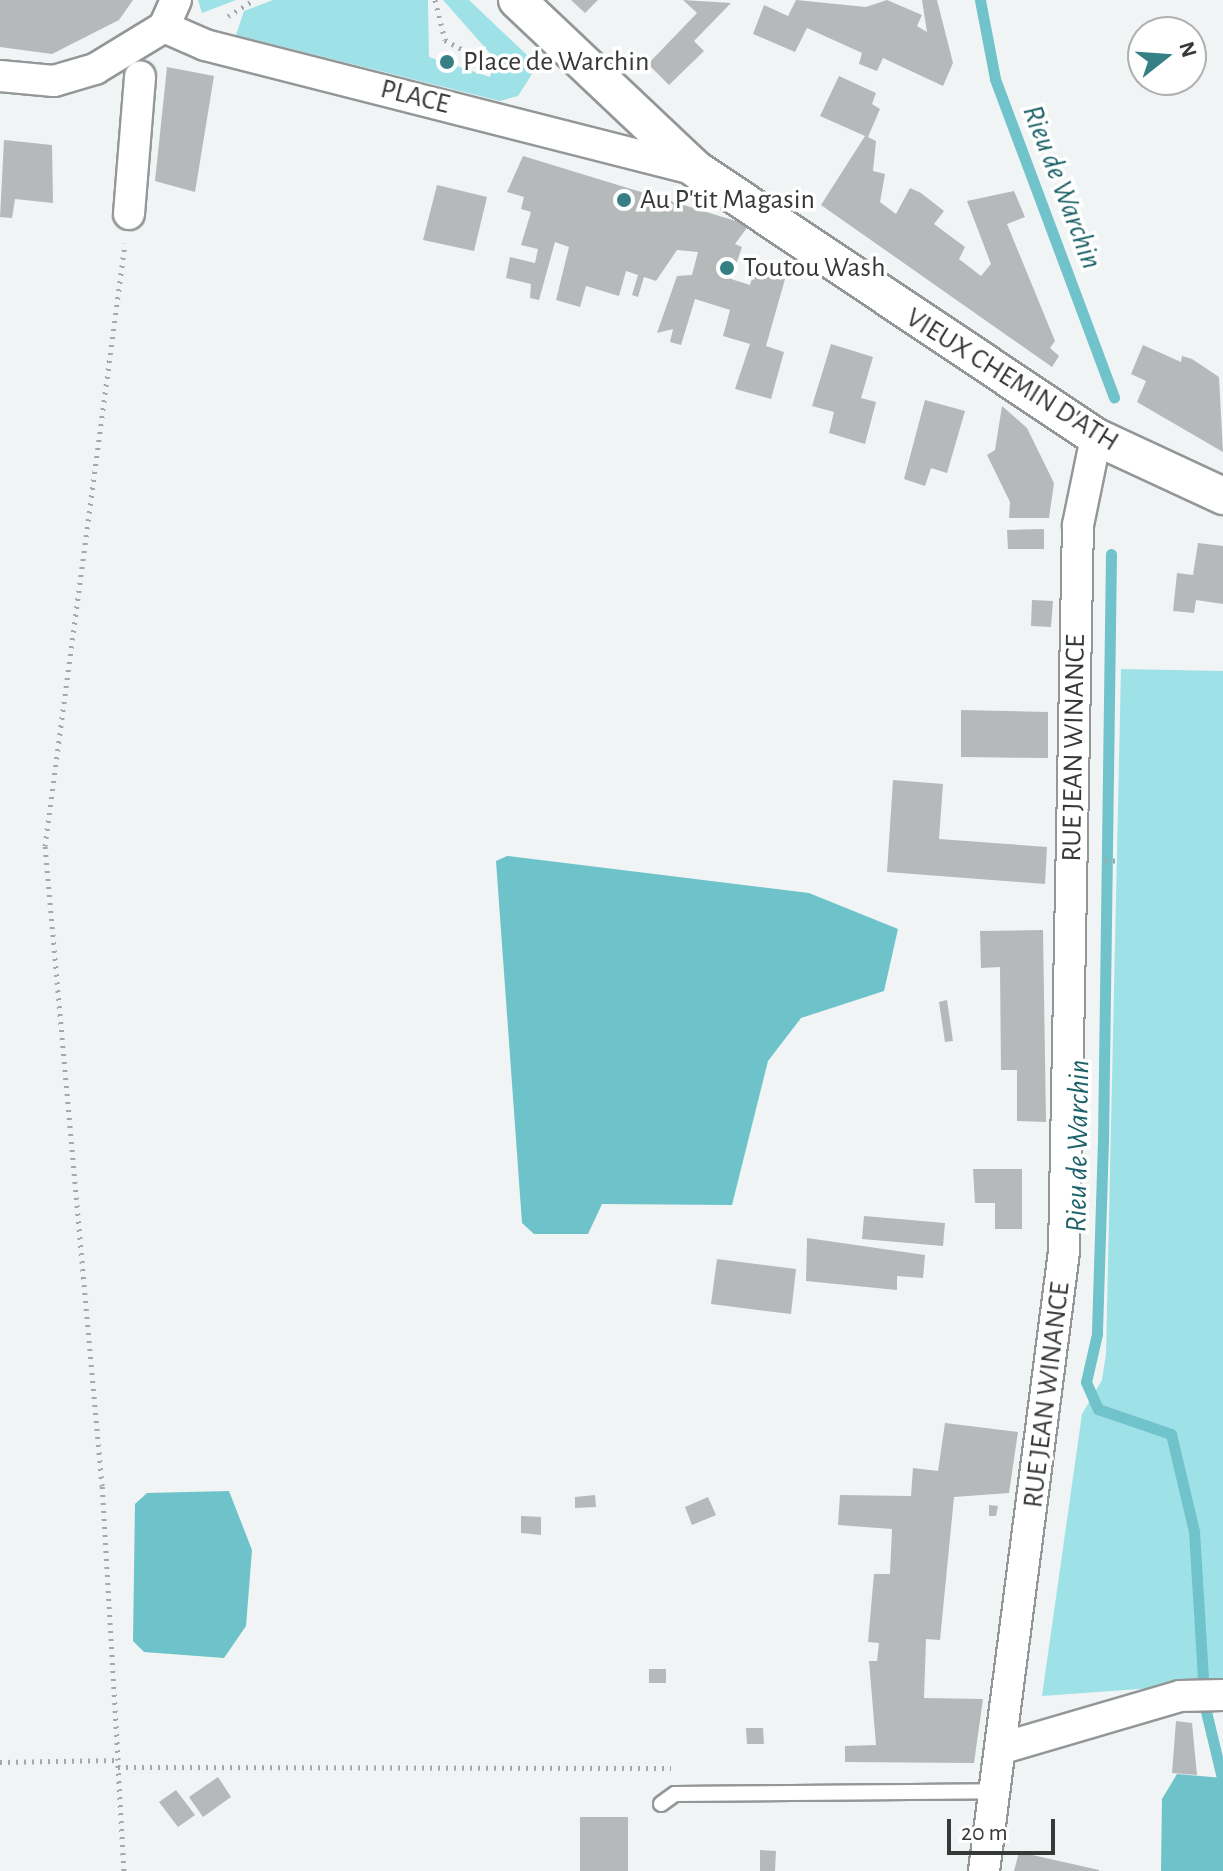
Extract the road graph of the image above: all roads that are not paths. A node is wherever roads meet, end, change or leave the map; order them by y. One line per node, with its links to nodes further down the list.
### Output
1 (517, 0): 5 (street, VIEUX CHEMIN D'ATH)
2 (170, 13): 3 (street); 5 (street, PLACE)
3 (0, 76)
4 (140, 76): 6 (street)
5 (697, 170): 7 (street, VIEUX CHEMIN D'ATH)
6 (129, 214)
7 (1096, 437): 8 (street, VIEUX CHEMIN D'ATH); 10 (street, RUE JEAN WINANCE)
8 (1223, 496)
9 (1223, 1695): 10 (street)
10 (1006, 1747): 11 (street, RUE JEAN WINANCE)
11 (998, 1791): 12 (lane); 13 (street, RUE JEAN WINANCE)
12 (661, 1804)
13 (984, 1871)

